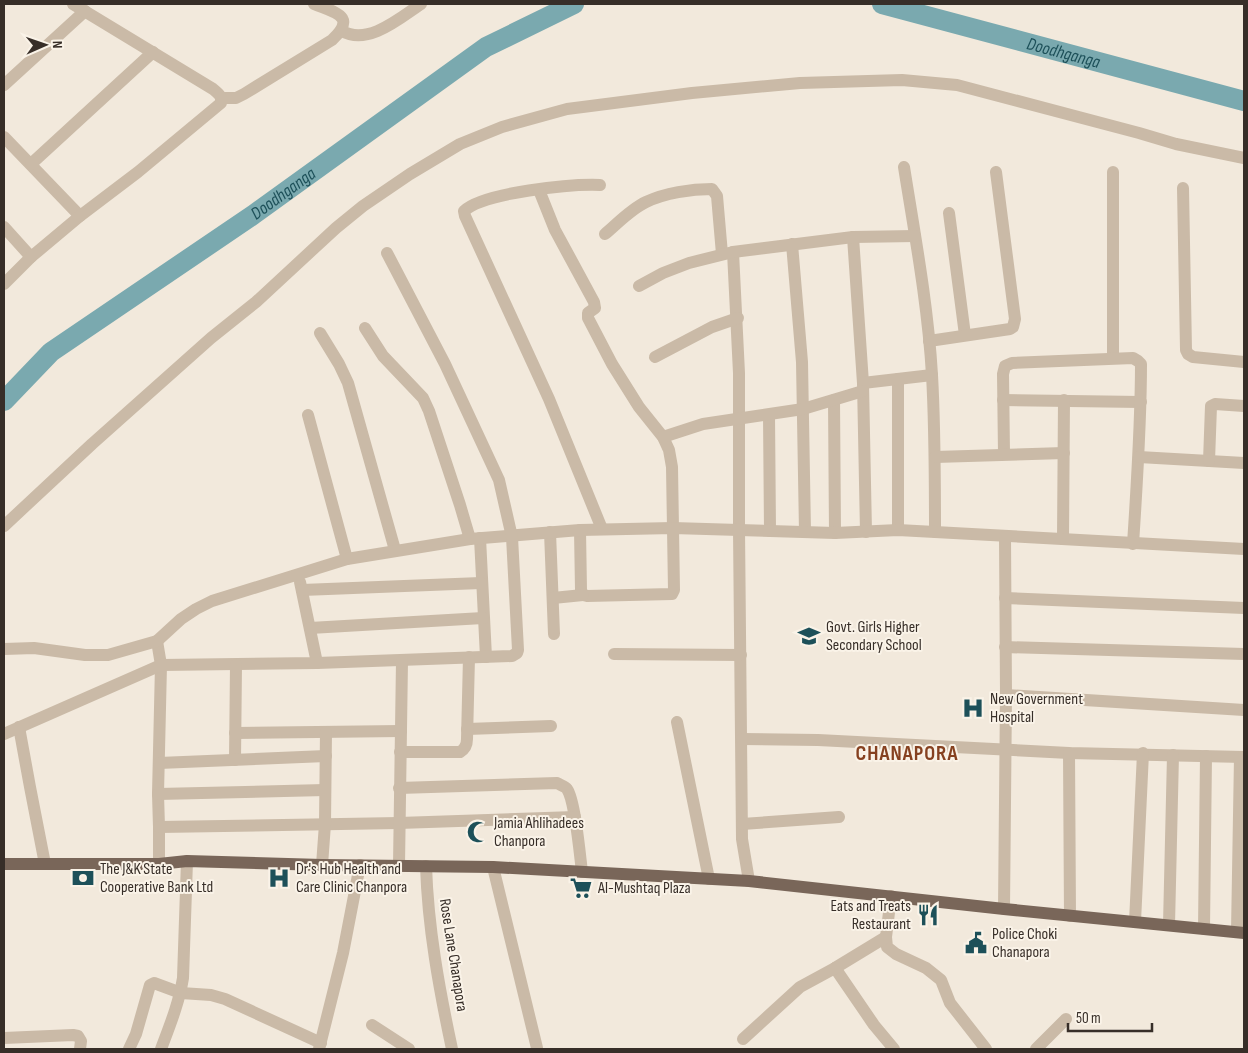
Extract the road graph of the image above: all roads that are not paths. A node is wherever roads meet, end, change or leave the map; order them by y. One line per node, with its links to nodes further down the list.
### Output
1 (73, 4): 4 (street)
2 (314, 4): 5 (street)
3 (421, 4): 5 (street)
4 (85, 11): 6 (street); 7 (street)
5 (342, 31): 8 (street)
6 (152, 52): 8 (street); 11 (street)
7 (4, 85)
8 (221, 98): 19 (street)
9 (4, 137): 11 (street)
10 (1244, 158): 57 (street)
11 (31, 164): 19 (street)
12 (904, 167): 22 (street)
13 (996, 172): 33 (street)
14 (1113, 172): 36 (street)
15 (600, 186): 17 (street)
16 (1183, 188): 37 (street)
17 (539, 190): 50 (street); 59 (street)
18 (949, 213): 33 (street)
19 (80, 216): 27 (street)
20 (4, 227): 27 (street)
21 (605, 234): 26 (street)
22 (915, 236): 23 (street); 34 (street)
23 (853, 237): 24 (street); 40 (street)
24 (792, 244): 26 (street); 46 (street)
25 (387, 253): 70 (street)
26 (727, 253): 29 (street); 30 (street)
27 (31, 257): 28 (street)
28 (4, 284)
29 (639, 286)
30 (738, 318): 35 (street); 49 (street)
31 (365, 328): 71 (street)
32 (320, 333): 75 (street)
33 (965, 334): 34 (street)
34 (929, 341): 38 (street)
35 (655, 357)
36 (1113, 358): 42 (street); 44 (street)
37 (1244, 362)
38 (932, 375): 39 (street); 53 (street)
39 (898, 379): 40 (street); 62 (street)
40 (863, 387): 41 (street); 66 (street)
41 (834, 400): 46 (street); 68 (street)
42 (1003, 400): 43 (street); 52 (street)
43 (1064, 400): 44 (street); 51 (street)
44 (1141, 402): 54 (street)
45 (1244, 406): 55 (street)
46 (803, 409): 48 (street); 65 (street)
47 (308, 414): 76 (street)
48 (769, 415): 49 (street); 63 (street)
49 (739, 418): 50 (street); 61 (street)
50 (663, 437): 58 (street)
51 (1064, 453): 52 (street); 72 (street)
52 (1004, 454): 53 (street)
53 (935, 456): 67 (street)
54 (1139, 457): 55 (street); 73 (street)
55 (1209, 461): 56 (street)
56 (1244, 463)
57 (4, 526)
58 (673, 528): 59 (street); 61 (street); 80 (street)
59 (602, 529): 60 (street)
60 (580, 530): 64 (street); 80 (street)
61 (739, 530): 63 (street); 92 (street)
62 (898, 530): 66 (street); 67 (street)
63 (770, 531): 65 (street)
64 (550, 532): 70 (street); 81 (street)
65 (805, 532): 68 (street)
66 (866, 532): 68 (street)
67 (935, 532): 69 (street)
68 (835, 533)
69 (1005, 536): 72 (street); 82 (street)
70 (512, 537): 71 (street); 94 (street)
71 (475, 539): 75 (street); 78 (street)
72 (1063, 539): 73 (street)
73 (1133, 544): 74 (street)
74 (1244, 549)
75 (395, 550): 76 (street)
76 (347, 559): 77 (street)
77 (298, 575): 79 (street); 87 (street)
78 (481, 583): 79 (street); 84 (street)
79 (302, 590): 85 (street)
80 (583, 595): 81 (street)
81 (552, 598): 86 (street)
82 (1005, 598): 83 (street); 88 (street)
83 (1244, 608)
84 (483, 618): 85 (street); 94 (street)
85 (310, 628): 96 (street)
86 (554, 634)
87 (157, 641): 89 (street); 98 (street)
88 (1005, 647): 91 (street); 99 (street)
89 (4, 649)
90 (614, 654): 92 (street)
91 (1244, 654)
92 (741, 655): 109 (street)
93 (469, 657): 94 (street); 95 (street); 104 (street)
94 (486, 657)
95 (402, 661): 96 (street); 105 (street)
96 (317, 663): 97 (street)
97 (236, 664): 98 (street); 107 (street)
98 (161, 665): 103 (street); 119 (street)
99 (1006, 695): 100 (street); 110 (street)
100 (1244, 710)
101 (677, 722): 139 (street)
102 (551, 726): 104 (street)
103 (19, 727): 108 (street); 131 (street)
104 (468, 729): 111 (street)
105 (401, 731): 106 (street); 111 (street)
106 (326, 732): 107 (street); 115 (street)
107 (235, 733): 118 (street)
108 (4, 734)
109 (742, 739): 110 (street); 127 (street)
110 (1006, 749): 112 (street); 142 (street)
111 (400, 752): 120 (street)
112 (1069, 753): 113 (street); 143 (street)
113 (1143, 753): 114 (street); 144 (street)
114 (1173, 755): 116 (street); 145 (street)
115 (326, 756): 118 (street); 121 (street)
116 (1206, 756): 117 (street); 146 (street)
117 (1242, 757): 147 (street)
118 (235, 760): 119 (street)
119 (159, 763): 122 (street)
120 (399, 788): 123 (street); 125 (street)
121 (325, 790): 122 (street); 126 (street)
122 (158, 794): 128 (street)
123 (575, 817): 125 (street); 138 (street)
124 (839, 817): 127 (street)
125 (399, 823): 126 (street); 135 (street)
126 (325, 824): 128 (street); 133 (street)
127 (742, 824): 140 (street)
128 (160, 827): 132 (street)
129 (187, 861): 132 (main road); 133 (main road); 150 (street)
130 (4, 864): 131 (main road)
131 (46, 864): 132 (main road)
132 (158, 864)
133 (322, 865): 134 (main road)
134 (360, 865): 135 (main road); 155 (street)
135 (399, 865): 136 (main road)
136 (426, 866): 137 (main road); 161 (street, Rose Lane Chanapora)
137 (493, 867): 138 (main road); 156 (street)
138 (582, 872): 139 (main road)
139 (709, 879): 140 (main road)
140 (749, 881): 141 (main road)
141 (891, 896): 142 (main road); 148 (street)
142 (1004, 909): 143 (main road)
143 (1070, 916): 144 (main road)
144 (1135, 922): 145 (main road)
145 (1169, 925): 146 (main road)
146 (1204, 929): 147 (main road)
147 (1240, 932)
148 (886, 937): 149 (street); 163 (street)
149 (835, 968): 154 (street); 162 (street)
150 (180, 993): 155 (street); 158 (street); 159 (street)
151 (1066, 1019): 164 (street)
152 (372, 1025): 160 (street)
153 (4, 1038): 157 (street)
154 (743, 1039)
155 (320, 1046)
156 (537, 1048)
157 (80, 1049)
158 (129, 1049)
159 (161, 1049)
160 (409, 1049)
161 (452, 1049)
162 (894, 1049)
163 (986, 1049)
164 (1036, 1049)

